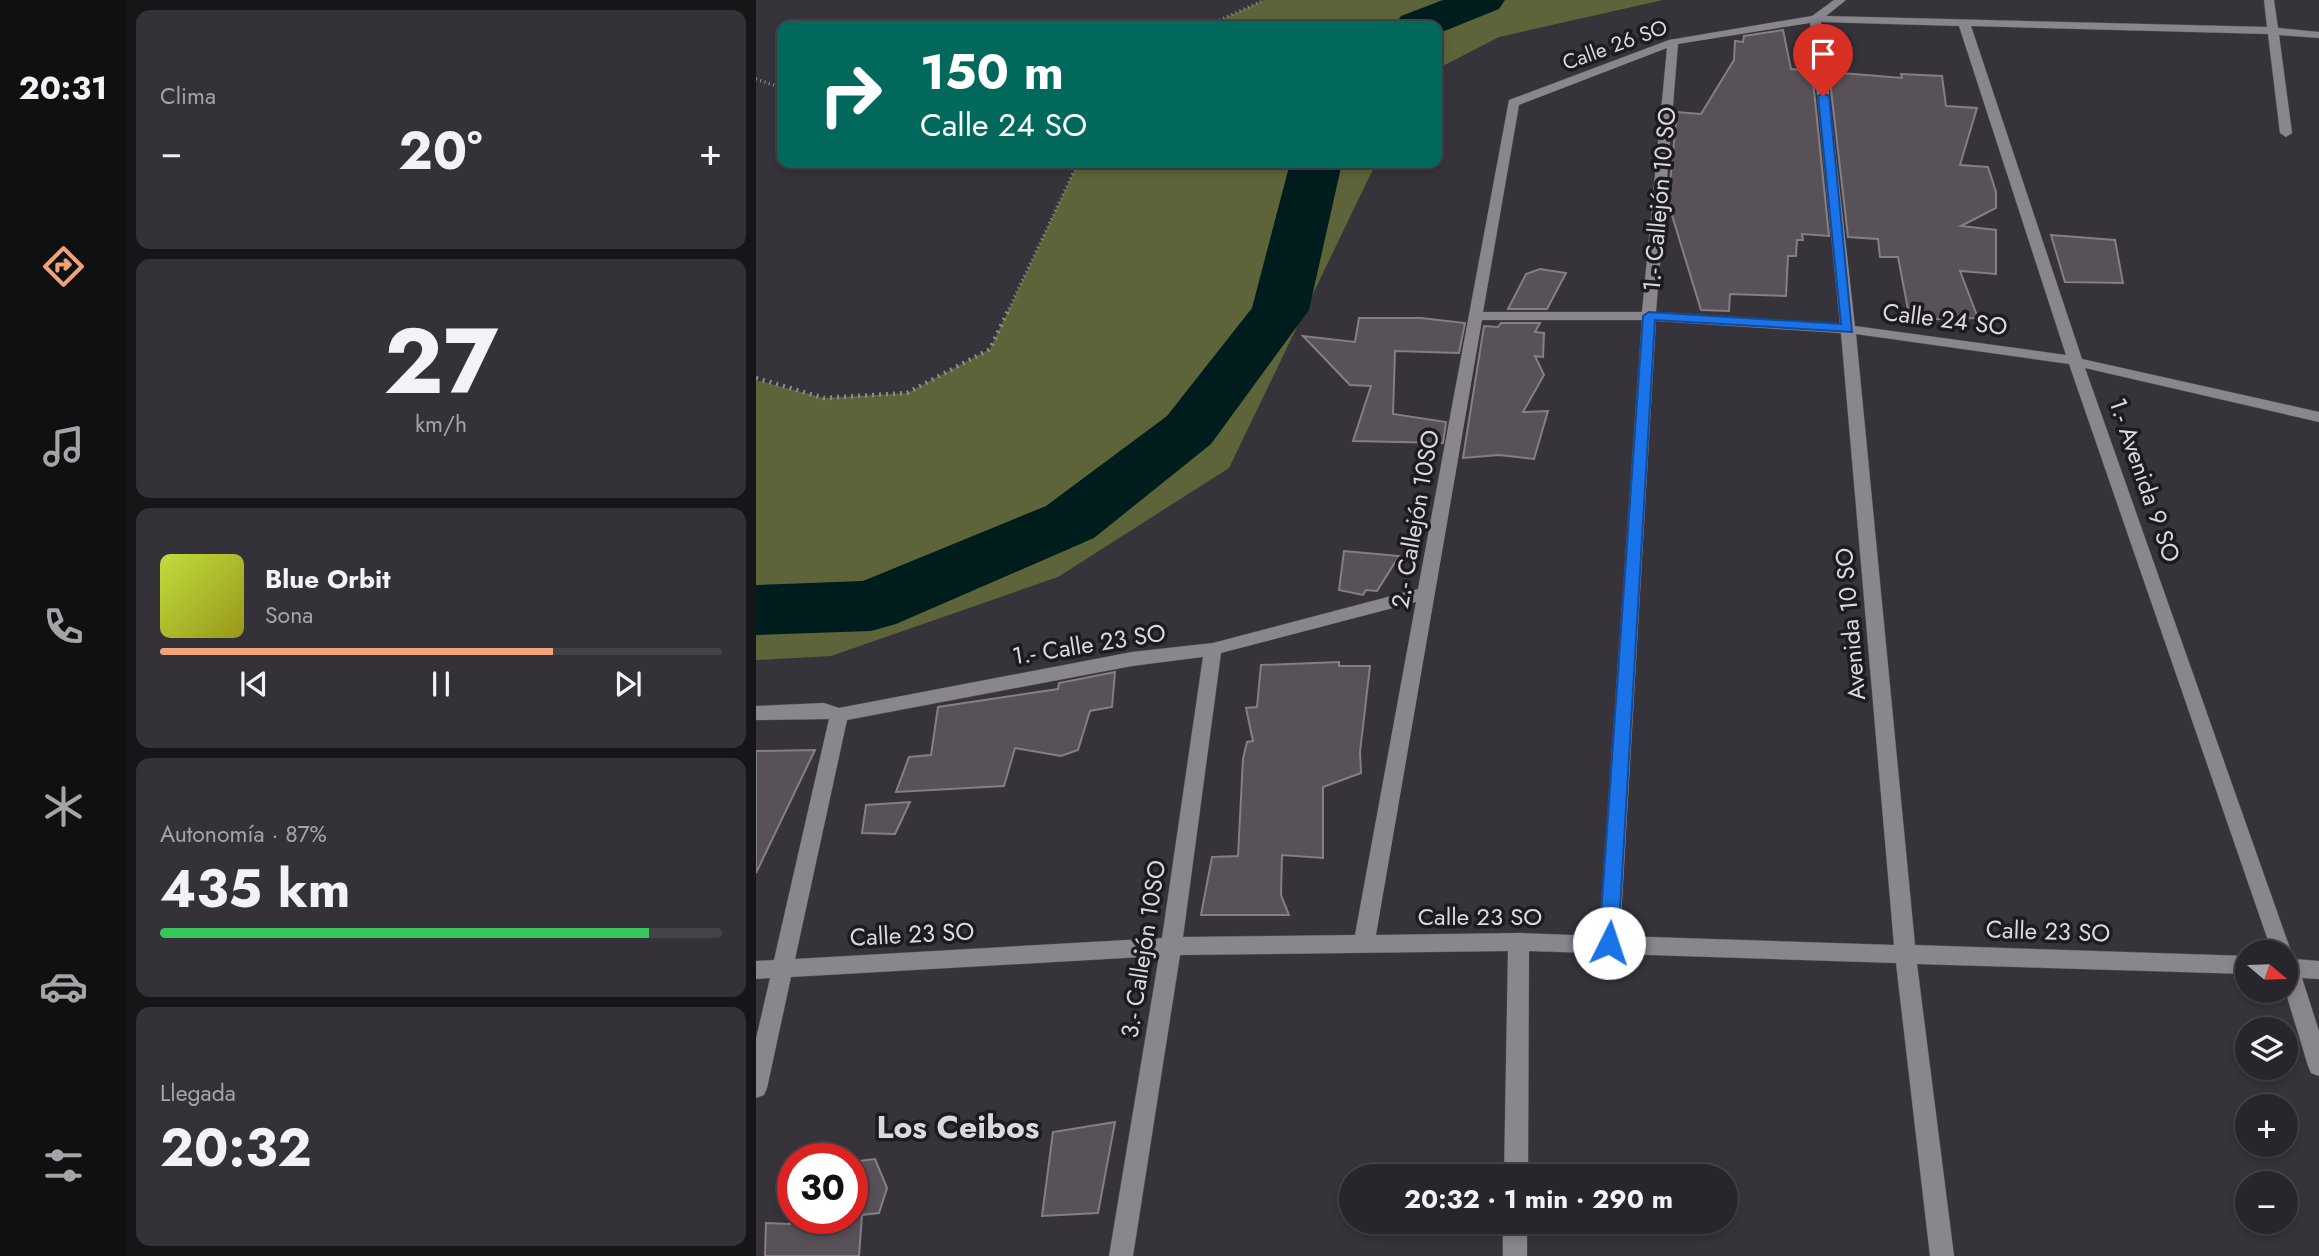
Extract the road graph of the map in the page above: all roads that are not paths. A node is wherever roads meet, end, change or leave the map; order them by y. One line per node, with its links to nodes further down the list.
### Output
1 (1841, 0): 3 (street)
2 (2269, 0): 5 (street)
3 (1815, 19): 4 (street, Calle 26 SO); 7 (street, Calle 26 SO); 12 (street, Avenida 10 SO)
4 (1964, 23): 5 (street, Calle 26 SO); 13 (street, 1.- Avenida 9 SO)
5 (2274, 31): 6 (street, Calle 26 SO); 9 (street)
6 (2319, 35)
7 (1673, 42): 8 (street, Calle 26 SO); 11 (street, 1.- Callejón 10 SO)
8 (1513, 103): 10 (street, 2.- Callejón 10SO)
9 (2286, 133)
10 (1475, 316): 11 (street, Calle 24 SO); 15 (street, 2.- Callejón 10SO)
11 (1649, 316): 12 (street, Calle 24 SO); 22 (street, 1.- Callejón 10 SO)
12 (1848, 329): 13 (street, Calle 24 SO); 24 (street, Avenida 10 SO)
13 (2076, 362): 14 (street, Calle 24 SO); 19 (street, 1.- Avenida 9 SO)
14 (2319, 417)
15 (1426, 593): 16 (street, 1.- Calle 23 SO); 20 (street, 2.- Callejón 10SO)
16 (1213, 649): 18 (street, 1.- Calle 23 SO); 23 (street, 3.- Callejón 10SO)
17 (756, 713): 18 (street, 1.- Calle 23 SO)
18 (839, 715): 27 (street)
19 (2277, 940)
20 (1364, 942): 21 (street, Calle 23 SO); 23 (street, Calle 23 SO)
21 (1519, 942): 22 (street, Calle 23 SO); 33 (street)
22 (1609, 943): 24 (street, Calle 23 SO)
23 (1171, 946): 27 (street, Calle 23 SO); 35 (street, 3.- Callejón 10SO)
24 (1905, 952): 25 (street, Calle 23 SO); 37 (street, Avenida 10 SO)
25 (2235, 965)
26 (2298, 965): 29 (street)
27 (783, 968): 28 (street, Calle 23 SO); 32 (street)
28 (756, 970)
29 (2319, 970)
30 (2298, 1002): 31 (street, 1.- Avenida 9 SO)
31 (2319, 1066)
32 (756, 1088)
33 (1516, 1164)
34 (1515, 1234): 36 (street)
35 (1121, 1256)
36 (1515, 1256)
37 (1942, 1256)

